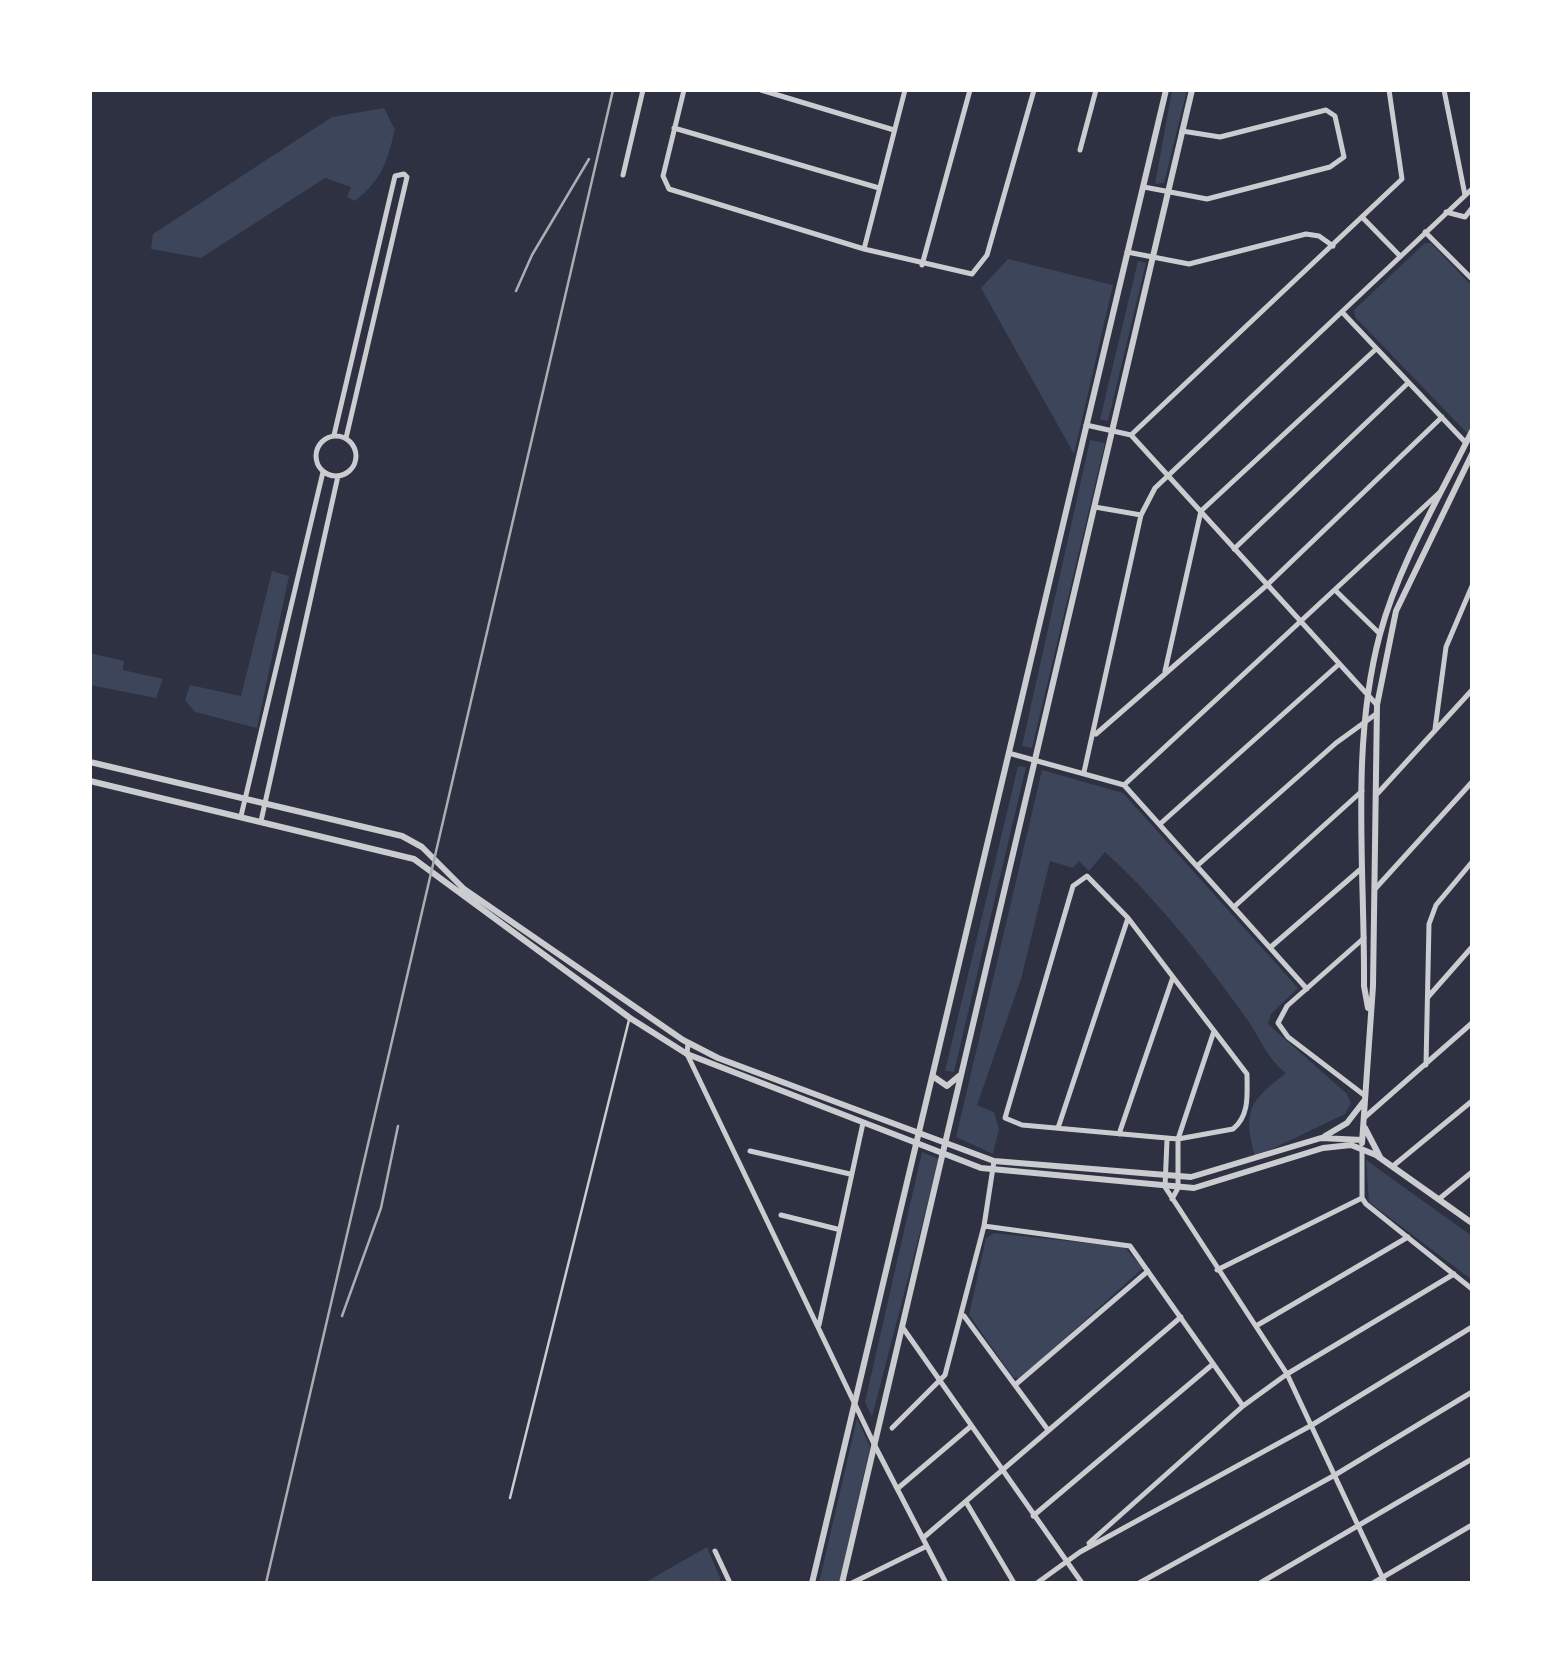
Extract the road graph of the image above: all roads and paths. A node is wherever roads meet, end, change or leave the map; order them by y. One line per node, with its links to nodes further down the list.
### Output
1 (642, 90): 16 (street)
2 (684, 90): 12 (street)
3 (761, 90): 13 (street)
4 (905, 90): 13 (street)
5 (970, 90): 31 (street)
6 (1034, 90): 31 (street)
7 (1096, 90): 15 (street)
8 (1166, 90): 17 (street)
9 (1192, 90): 14 (street)
10 (1389, 90): 24 (street)
11 (1444, 90): 21 (street)
12 (674, 128): 18 (street); 27 (street)
13 (894, 130): 18 (street)
14 (1182, 131): 20 (street); 20 (street)
15 (1080, 150)
16 (624, 176)
17 (1144, 187): 20 (street); 28 (street)
18 (879, 188): 27 (street)
19 (1472, 189): 21 (street)
20 (1168, 192): 30 (street)
21 (1465, 195): 23 (street)
22 (1472, 208): 23 (street)
23 (1446, 212): 25 (street)
24 (1362, 217): 26 (street); 29 (street)
25 (1425, 232): 29 (street); 32 (street)
26 (1333, 246): 30 (street); 41 (street)
27 (864, 249): 31 (street)
28 (1127, 252): 30 (street); 37 (street)
29 (1400, 256): 33 (street)
30 (1152, 259): 38 (street)
31 (922, 264)
32 (1472, 279)
33 (1342, 312): 34 (street); 47 (street)
34 (1376, 349): 35 (street); 52 (street)
35 (1408, 382): 36 (street); 54 (street)
36 (1442, 418): 43 (street); 57 (street)
37 (1086, 424): 38 (street); 70 (street)
38 (1110, 430): 41 (street); 51 (street)
39 (1472, 431): 43 (street)
40 (334, 435): 42 (street); 42 (street); 45 (street)
41 (1131, 435): 47 (street)
42 (346, 438): 48 (street)
43 (1466, 443): 50 (street)
44 (1472, 454): 46 (street)
45 (323, 472): 48 (street); 55 (street)
46 (1463, 472): 49 (street); 66 (street)
47 (1166, 474): 52 (street); 53 (street)
48 (338, 476): 56 (street)
49 (1472, 476)
50 (1445, 488): 59 (street); 61 (street)
51 (1093, 507): 53 (street); 71 (street)
52 (1202, 511): 54 (street); 63 (street)
53 (1141, 515): 69 (street)
54 (1234, 549): 57 (street)
55 (303, 556): 56 (street); 79 (street)
56 (318, 560): 80 (street)
57 (1267, 585): 60 (street); 63 (street)
58 (1472, 586): 68 (street)
59 (1336, 591): 60 (street); 61 (street)
60 (1301, 624): 62 (street); 75 (street)
61 (1380, 634): 65 (street)
62 (1338, 665): 65 (street); 83 (street)
63 (1164, 674): 69 (street)
64 (1472, 690): 68 (street)
65 (1368, 698): 66 (street); 67 (street)
66 (1377, 710): 67 (street); 78 (street)
67 (1366, 720): 77 (street); 87 (street)
68 (1436, 729): 78 (street)
69 (1094, 736): 73 (street)
70 (1012, 754): 71 (street); 106 (street)
71 (1035, 760): 73 (street); 105 (street)
72 (90, 762): 79 (street)
73 (1084, 772): 75 (street)
74 (90, 781): 81 (street)
75 (1124, 785): 83 (street)
76 (1471, 785): 89 (street)
77 (1364, 789): 88 (street); 90 (street)
78 (1378, 793): 89 (street)
79 (245, 796): 80 (street); 81 (street)
80 (265, 801): 82 (street); 84 (street)
81 (241, 816): 82 (street)
82 (261, 821): 85 (street)
83 (1160, 824): 87 (street)
84 (373, 828): 85 (street); 102 (street)
85 (369, 846): 99 (street)
86 (1472, 862): 97 (street)
87 (1198, 865): 90 (street)
88 (1364, 866): 92 (street); 94 (street)
89 (1376, 889): 98 (street)
90 (1235, 906): 94 (street)
91 (1128, 918): 95 (street); 111 (street); 111 (street)
92 (1364, 938): 96 (street); 98 (street)
93 (1472, 946): 97 (street)
94 (1271, 947): 96 (street)
95 (1173, 977): 101 (street); 113 (street)
96 (1307, 989): 107 (street)
97 (1428, 997): 104 (street)
98 (1368, 1009): 107 (street)
99 (630, 1018): 103 (street); 168 (lane)
100 (1472, 1022): 104 (street)
101 (1214, 1031): 117 (street); 117 (street)
102 (688, 1043): 103 (street); 112 (street)
103 (686, 1054): 110 (street); 151 (street)
104 (1426, 1065): 109 (street)
105 (960, 1075): 106 (street); 118 (street)
106 (934, 1076): 112 (street)
107 (1364, 1098): 109 (street); 114 (street)
108 (1472, 1101): 126 (street)
109 (1363, 1121): 115 (street); 119 (street); 124 (street)
110 (864, 1123): 120 (street); 129 (street)
111 (1058, 1128): 113 (street)
112 (920, 1133): 118 (street); 120 (street)
113 (1119, 1134): 116 (street)
114 (1321, 1138): 115 (street); 131 (street)
115 (1352, 1138): 119 (street); 121 (street)
116 (1167, 1139): 117 (street); 130 (street)
117 (1178, 1139): 131 (street)
118 (944, 1143): 123 (street); 125 (street)
119 (1362, 1143): 121 (street); 124 (street); 134 (street)
120 (917, 1144): 123 (street); 157 (street)
121 (1333, 1145): 133 (street)
122 (750, 1152): 129 (street)
123 (942, 1153): 127 (street); 148 (street)
124 (1378, 1156): 126 (street)
125 (994, 1161): 127 (street); 130 (street)
126 (1392, 1167): 136 (street)
127 (992, 1171): 132 (street); 139 (street)
128 (1472, 1172): 136 (street)
129 (850, 1174): 140 (street)
130 (1164, 1178): 131 (street); 132 (street)
131 (1178, 1178): 133 (street)
132 (1164, 1187): 133 (street); 135 (street)
133 (1178, 1188): 135 (street)
134 (1362, 1198): 141 (street); 142 (street)
135 (1172, 1199): 142 (street)
136 (1439, 1199): 138 (street)
137 (781, 1215): 140 (street)
138 (1472, 1223)
139 (984, 1226): 143 (street); 146 (street)
140 (838, 1229): 151 (street)
141 (1408, 1237): 144 (street); 149 (street)
142 (1217, 1270): 149 (street)
143 (1148, 1271): 147 (street); 155 (street)
144 (1454, 1274): 145 (street); 153 (street)
145 (1472, 1289)
146 (962, 1314): 154 (street); 155 (street)
147 (1180, 1317): 152 (street); 162 (street)
148 (902, 1325): 154 (street); 163 (street)
149 (1256, 1326): 153 (street)
150 (1472, 1326): 159 (street)
151 (818, 1328): 157 (street)
152 (1213, 1364): 158 (street); 170 (street)
153 (1287, 1374): 158 (street); 159 (street)
154 (941, 1381): 160 (street); 161 (street)
155 (1014, 1385): 162 (street)
156 (1472, 1392): 166 (street)
157 (856, 1406): 163 (street); 180 (street)
158 (1243, 1406): 176 (street)
159 (1312, 1424): 166 (street); 176 (street)
160 (970, 1427): 165 (street); 167 (street)
161 (892, 1428)
162 (1048, 1430): 165 (street)
163 (874, 1444): 167 (street); 181 (street)
164 (1472, 1459): 172 (street)
165 (1001, 1472): 169 (street); 170 (street)
166 (1335, 1475): 172 (street); 187 (street)
167 (897, 1489): 173 (street)
168 (510, 1498)
169 (966, 1502): 173 (street); 184 (street)
170 (1033, 1516): 177 (street)
171 (1472, 1525): 178 (street)
172 (1360, 1526): 178 (street); 188 (street)
173 (923, 1538): 174 (street)
174 (926, 1546): 182 (street); 183 (street)
175 (715, 1551): 179 (street)
176 (1080, 1552): 177 (street)
177 (1066, 1562): 185 (street); 186 (street)
178 (1383, 1580): 189 (street)
179 (730, 1583)
180 (812, 1583)
181 (842, 1583)
182 (852, 1583)
183 (946, 1583)
184 (1014, 1583)
185 (1037, 1583)
186 (1082, 1583)
187 (1138, 1583)
188 (1260, 1583)
189 (1373, 1583)

